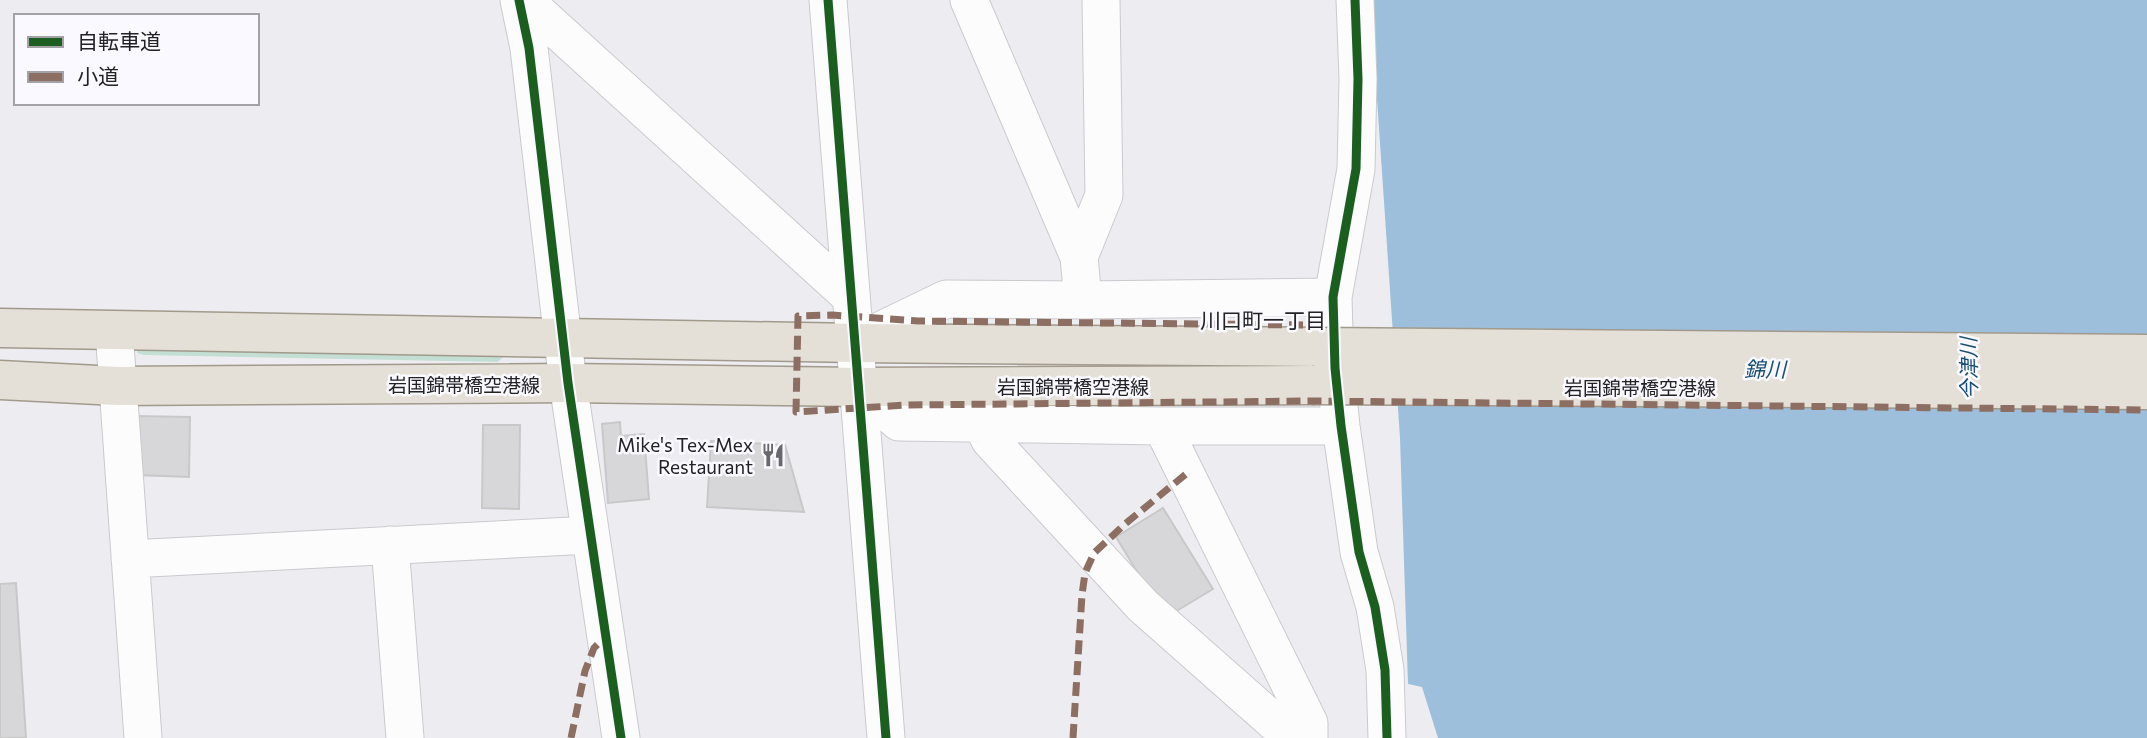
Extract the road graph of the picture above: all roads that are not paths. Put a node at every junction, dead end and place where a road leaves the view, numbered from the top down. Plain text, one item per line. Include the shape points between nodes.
1 (522, 0) edge
2 (828, 0) edge
3 (969, 0) edge
4 (1101, 0) edge
5 (1356, 0) edge
6 (1079, 257) junction
7 (850, 297) junction
8 (1333, 297) junction
9 (1083, 300) junction
10 (0, 328) edge
11 (114, 330) junction
12 (563, 338) junction
13 (855, 343) junction
14 (2147, 354) edge
15 (0, 380) edge
16 (568, 383) junction
17 (117, 386) junction
18 (859, 387) junction
19 (2147, 390) edge
20 (982, 424) junction
21 (1162, 426) junction
22 (1341, 426) junction
23 (590, 534) junction
24 (390, 545) junction
25 (130, 559) junction
26 (143, 738) edge
27 (405, 738) edge
28 (621, 738) edge
29 (886, 738) edge
30 (1295, 738) edge
31 (1308, 738) edge
32 (1387, 738) edge

1 - 7 street
1 - 12 street
2 - 7 street
3 - 6 street
4 - 6 street via 1104,194
5 - 8 street via 1356,169
6 - 9 street
7 - 13 street
8 - 9 street
8 - 22 street
9 - 13 street via 946,299
10 - 11 main road, 岩国錦帯橋空港線
11 - 12 main road, 岩国錦帯橋空港線
11 - 17 street
12 - 13 main road, 岩国錦帯橋空港線
12 - 16 street
13 - 14 main road, 岩国錦帯橋空港線, bridge
13 - 18 street
15 - 17 main road, 岩国錦帯橋空港線
16 - 17 main road, 岩国錦帯橋空港線
16 - 18 main road, 岩国錦帯橋空港線
16 - 23 street
17 - 25 street
18 - 19 main road, 岩国錦帯橋空港線, bridge
18 - 20 street via 900,422
18 - 29 street
20 - 21 street
20 - 30 street via 990,440 1143,606
21 - 22 street
21 - 31 street via 1309,723
22 - 32 street via 1359,552 1375,607 1385,670
23 - 24 street
23 - 28 street
24 - 25 street
24 - 27 street
25 - 26 street

